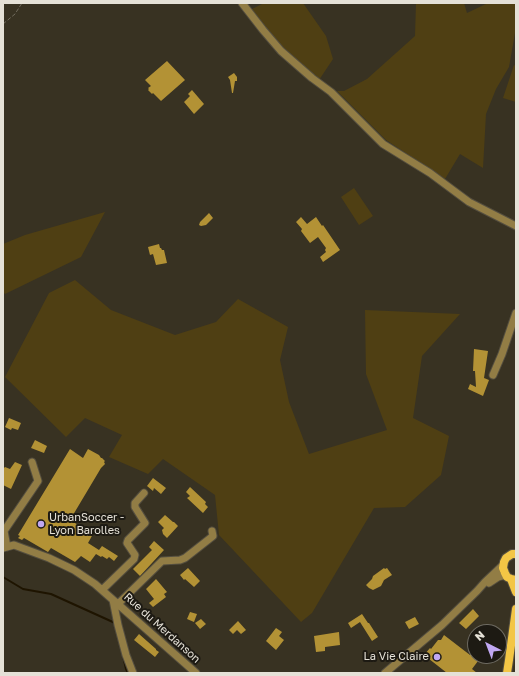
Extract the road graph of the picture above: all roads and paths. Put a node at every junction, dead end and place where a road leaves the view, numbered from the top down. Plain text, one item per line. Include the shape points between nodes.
1 (22, 3) edge
2 (242, 3) edge
3 (3, 24) edge
4 (516, 226) edge
5 (516, 313) edge
6 (493, 375) dead end
7 (32, 462) dead end
8 (144, 493) dead end
9 (212, 531) dead end
10 (5, 548) edge
11 (516, 554) edge
12 (503, 565) junction
13 (511, 578) edge
14 (102, 590) junction
15 (477, 591) junction
16 (516, 592) edge
17 (116, 602) junction
18 (516, 609) edge
19 (516, 645) edge
20 (133, 673) edge
21 (196, 673) edge
22 (386, 673) edge
23 (507, 673) edge
24 (512, 673) edge

1 - 3 path via 15,14
2 - 4 street via 281,51 331,92 383,144 430,173 469,202
5 - 6 street
7 - 10 street via 38,481 4,531
8 - 14 street via 135,503 135,507 145,523 127,543 136,555
9 - 17 street via 213,536 185,558 162,561
10 - 14 street, Rue du Merdanson via 14,545 49,558 74,570
11 - 12 main road via 506,558
12 - 13 main road via 504,571
12 - 15 street
13 - 15 street via 494,579
13 - 16 main road
14 - 17 street, Rue du Merdanson
15 - 22 street
17 - 20 street via 118,625
17 - 21 street, Rue du Merdanson
18 - 23 main road
19 - 24 main road

